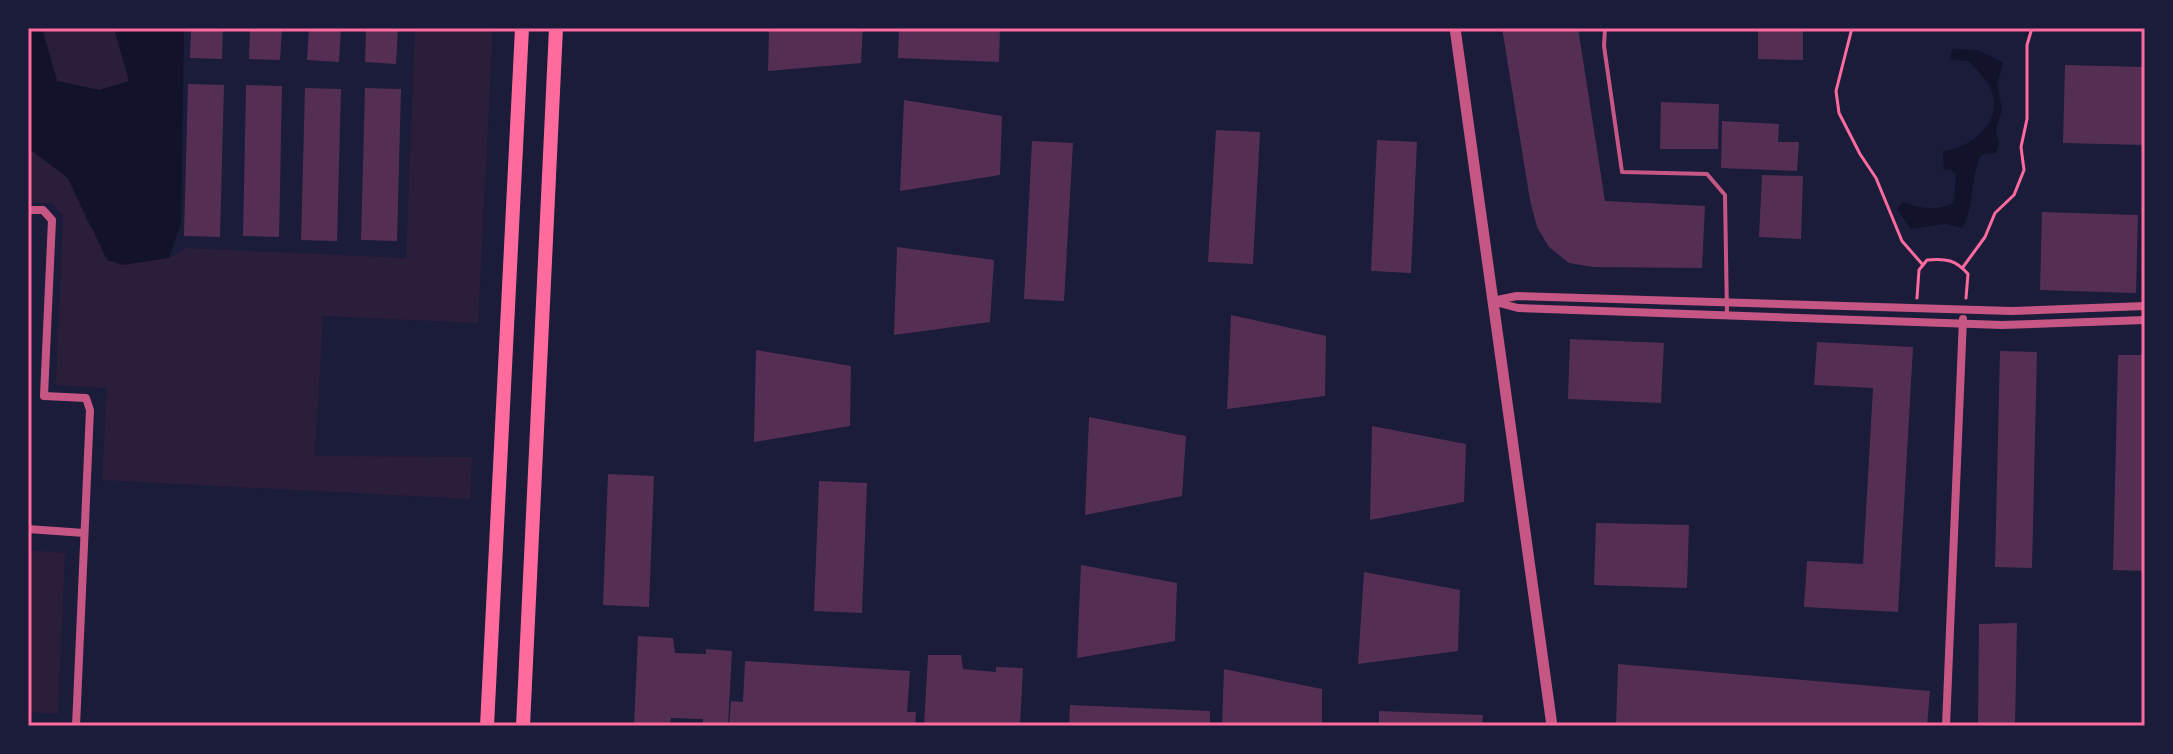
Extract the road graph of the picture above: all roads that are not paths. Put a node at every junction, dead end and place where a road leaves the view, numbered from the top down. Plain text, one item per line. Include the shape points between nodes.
1 (522, 28) edge
2 (556, 28) edge
3 (1455, 28) edge
4 (1605, 28) edge
5 (28, 210) edge
6 (1492, 301) junction
7 (1727, 302) junction
8 (2145, 306) edge
9 (1963, 309) junction
10 (1727, 315) junction
11 (2145, 320) edge
12 (1963, 324) junction
13 (28, 529) edge
14 (84, 533) junction
15 (76, 726) edge
16 (487, 726) edge
17 (523, 726) edge
18 (1552, 726) edge
19 (1946, 726) edge

1 - 16 main road
2 - 17 main road
3 - 6 street
4 - 7 lane via 1622,172 1707,174 1725,195
5 - 14 street via 43,210 52,220 44,396 86,398 90,410
6 - 7 street via 1517,296
6 - 10 street via 1518,308
6 - 18 street
7 - 9 street
7 - 10 lane
8 - 9 street
9 - 12 street
10 - 12 street
11 - 12 street
12 - 19 street
13 - 14 street
14 - 15 street

